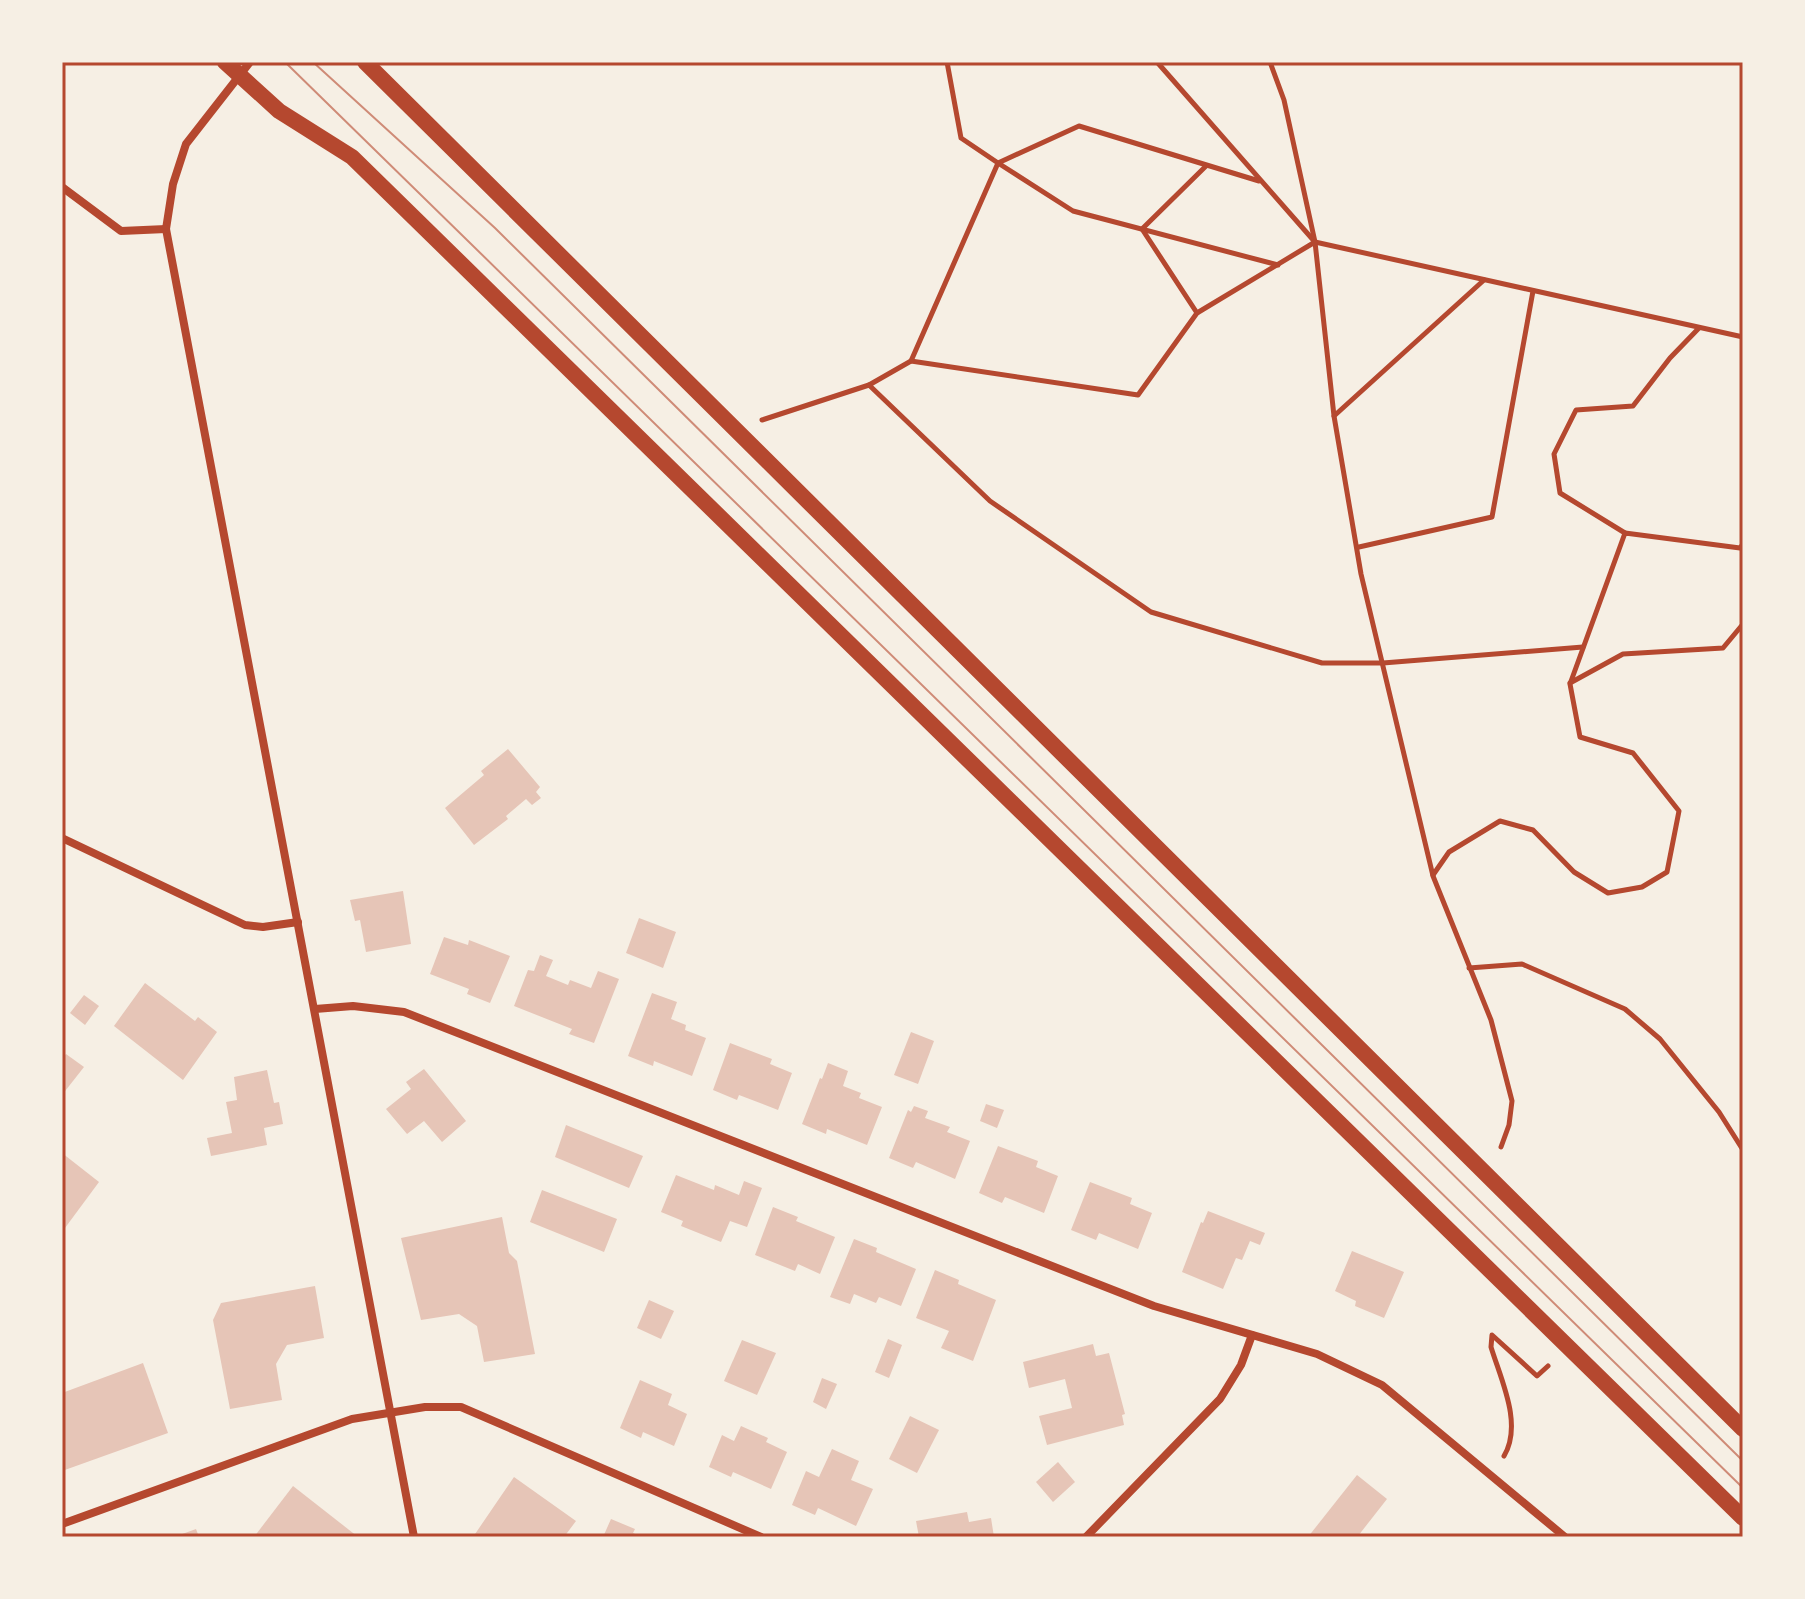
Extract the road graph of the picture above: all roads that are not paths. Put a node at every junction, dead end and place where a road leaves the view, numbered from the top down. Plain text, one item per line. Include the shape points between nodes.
1 (225, 62) edge
2 (250, 62) edge
3 (365, 62) edge
4 (238, 76) junction
5 (62, 187) edge
6 (166, 229) junction
7 (62, 838) edge
8 (298, 922) junction
9 (315, 1009) junction
10 (1252, 1335) junction
11 (390, 1411) junction
12 (1743, 1429) edge
13 (1743, 1518) edge
14 (62, 1524) edge
15 (414, 1537) edge
16 (761, 1537) edge
17 (1086, 1537) edge
18 (1565, 1537) edge

1 - 4 main road
2 - 4 street
3 - 12 main road
4 - 6 street via 186,144
4 - 13 main road via 279,111 352,157
5 - 6 street via 121,231
6 - 8 street
7 - 8 street via 245,925
8 - 9 street
9 - 10 street via 353,1006 404,1012 1154,1306
9 - 11 street
10 - 17 street via 1220,1399
10 - 18 street via 1317,1354 1382,1385
11 - 14 street via 352,1419
11 - 15 street
11 - 16 street via 461,1407

